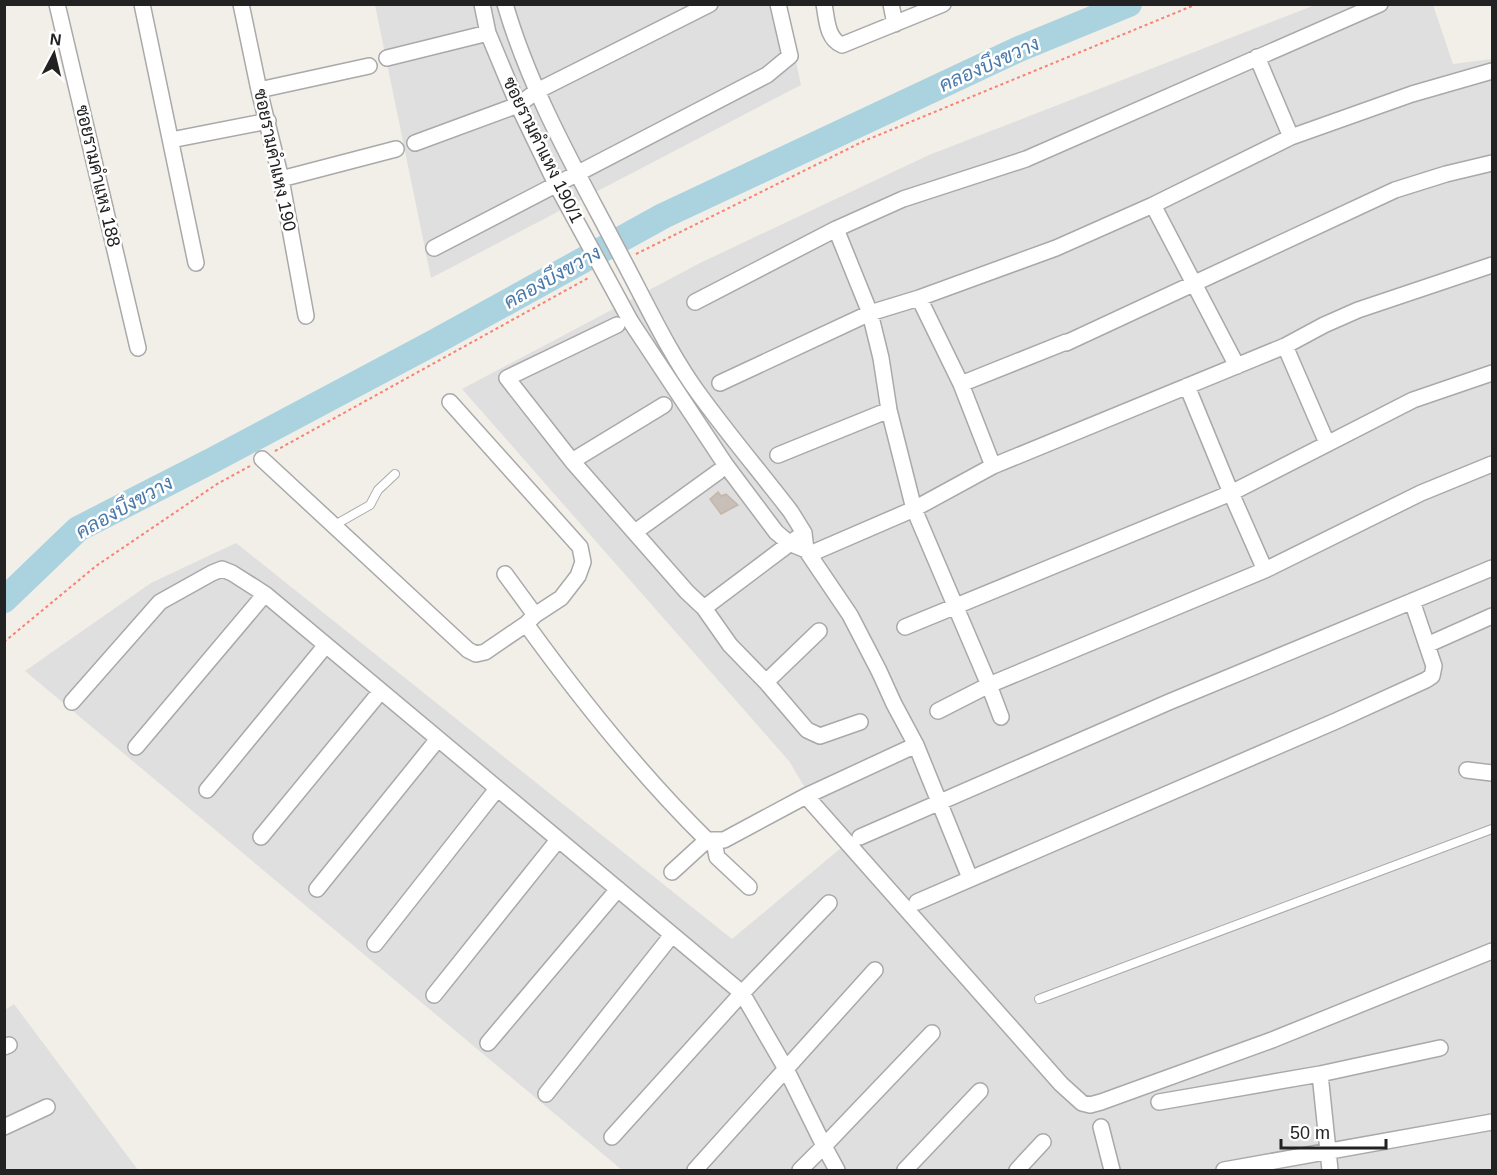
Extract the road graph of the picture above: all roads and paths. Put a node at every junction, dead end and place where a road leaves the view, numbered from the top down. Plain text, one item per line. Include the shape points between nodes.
1 (57, 4) edge
2 (142, 4) edge
3 (482, 4) edge
4 (505, 4) edge
5 (710, 4) edge
6 (778, 4) edge
7 (824, 4) edge
8 (891, 4) edge
9 (943, 4) edge
10 (1197, 4) edge
11 (1380, 4) edge
12 (242, 5) edge
13 (895, 24) junction
14 (488, 33) junction
15 (1257, 57) junction
16 (387, 58) dead end
17 (369, 66) dead end
18 (1492, 71) edge
19 (259, 90) junction
20 (537, 91) junction
21 (518, 105) junction
22 (268, 121) junction
23 (1291, 137) junction
24 (171, 140) junction
25 (415, 143) dead end
26 (396, 149) dead end
27 (1492, 163) edge
28 (578, 173) junction
29 (281, 178) junction
30 (556, 184) junction
31 (1153, 205) junction
32 (836, 229) junction
33 (434, 248) dead end
34 (627, 258) dead end
35 (196, 263) dead end
36 (1492, 265) edge
37 (595, 274) dead end
38 (1193, 282) junction
39 (919, 298) junction
40 (695, 302) dead end
41 (870, 313) junction
42 (306, 316) dead end
43 (629, 327) junction
44 (658, 327) junction
45 (1285, 346) junction
46 (138, 348) dead end
47 (1237, 366) junction
48 (1492, 373) edge
49 (720, 383) dead end
50 (961, 384) junction
51 (1188, 386) junction
52 (450, 402) dead end
53 (664, 405) dead end
54 (889, 410) junction
55 (1327, 442) junction
56 (778, 454) dead end
57 (750, 458) junction
58 (262, 459) junction
59 (572, 461) junction
60 (1492, 464) edge
61 (993, 466) junction
62 (724, 472) junction
63 (395, 474) dead end
64 (1231, 493) junction
65 (914, 509) junction
66 (333, 526) junction
67 (635, 532) junction
68 (804, 533) junction
69 (789, 543) junction
70 (808, 552) junction
71 (1492, 568) edge
72 (1265, 570) junction
73 (506, 574) dead end
74 (265, 594) junction
75 (1412, 601) junction
76 (954, 605) junction
77 (704, 608) junction
78 (1492, 616) edge
79 (530, 620) junction
80 (905, 627) dead end
81 (819, 632) dead end
82 (4, 642) edge
83 (326, 645) junction
84 (1427, 645) junction
85 (766, 682) junction
86 (989, 685) junction
87 (381, 691) junction
88 (72, 702) dead end
89 (939, 711) dead end
90 (1001, 717) dead end
91 (860, 722) dead end
92 (438, 739) junction
93 (916, 745) junction
94 (136, 747) dead end
95 (1467, 770) dead end
96 (1492, 772) edge
97 (497, 789) junction
98 (207, 790) dead end
99 (806, 796) junction
100 (939, 802) junction
101 (1492, 829) edge
102 (261, 837) dead end
103 (860, 837) dead end
104 (558, 840) junction
105 (710, 841) junction
106 (672, 872) dead end
107 (970, 878) junction
108 (749, 887) dead end
109 (317, 889) dead end
110 (618, 889) junction
111 (917, 902) dead end
112 (829, 903) dead end
113 (672, 935) junction
114 (375, 944) dead end
115 (1492, 951) edge
116 (875, 970) dead end
117 (742, 993) junction
118 (434, 995) dead end
119 (1039, 999) dead end
120 (932, 1033) dead end
121 (488, 1043) dead end
122 (1440, 1048) dead end
123 (786, 1069) junction
124 (1320, 1074) junction
125 (980, 1090) dead end
126 (546, 1094) dead end
127 (1159, 1102) dead end
128 (47, 1107) dead end
129 (1492, 1122) edge
130 (4, 1127) edge
131 (1101, 1127) dead end
132 (612, 1137) dead end
133 (1043, 1142) dead end
134 (824, 1146) junction
135 (1330, 1153) junction
136 (695, 1170) edge
137 (800, 1170) edge
138 (837, 1170) edge
139 (905, 1170) edge
140 (1017, 1170) edge
141 (1112, 1170) edge
142 (1224, 1170) edge
143 (1330, 1170) edge

1 - 46 street, ซอยรามคำแหง 188
2 - 24 street
3 - 14 street, ซอยรามคำแหง 190/1
4 - 20 street, ซอยรามคำแหง 190/1
5 - 20 street
6 - 28 street via 790,56 767,75
7 - 13 street via 830,35 842,45
8 - 13 street
9 - 13 street
10 - 34 path via 864,141
11 - 15 street
12 - 19 street, ซอยรามคำแหง 190
14 - 16 street
14 - 21 street, ซอยรามคำแหง 190/1
15 - 23 street
15 - 32 street via 1026,159 903,199
17 - 19 street
18 - 23 street
19 - 22 street, ซอยรามคำแหง 190
20 - 21 street
20 - 28 street, ซอยรามคำแหง 190/1
21 - 25 street
21 - 30 street, ซอยรามคำแหง 190/1
22 - 24 street
22 - 29 street, ซอยรามคำแหง 190
23 - 31 street
24 - 35 street
26 - 29 street
27 - 38 street via 1395,190
28 - 30 street
28 - 44 street, ซอยรามคำแหง 190/1
29 - 42 street, ซอยรามคำแหง 190
30 - 33 street
30 - 43 street, ซอยรามคำแหง 190/1
31 - 38 street
31 - 39 street via 1056,248
32 - 40 street
32 - 41 street
36 - 45 street via 1358,310
37 - 58 path
38 - 47 street
38 - 50 street via 1066,343
39 - 41 street
39 - 50 street
41 - 49 street
41 - 54 street
43 - 44 street
43 - 59 street via 507,378
43 - 62 street, ซอยรามคำแหง 190/1
44 - 57 street, ซอยรามคำแหง 190/1 via 697,393
45 - 47 street
45 - 55 street
47 - 51 street
48 - 55 street via 1413,400
50 - 61 street
51 - 61 street
51 - 64 street
52 - 79 street via 580,547 582,562 578,576 561,598
53 - 59 street
54 - 56 street
54 - 65 street
55 - 64 street
57 - 62 street
57 - 68 street, ซอยรามคำแหง 190/1
58 - 66 street
58 - 82 path via 96,566
59 - 67 street
60 - 72 street via 1421,493
61 - 65 street
62 - 67 street
62 - 69 street, ซอยรามคำแหง 190/1
63 - 66 lane via 378,490 370,505
64 - 72 street
64 - 76 street
65 - 70 street
65 - 76 street
66 - 79 street via 476,654 485,652
67 - 77 street
68 - 69 street
68 - 70 street
69 - 70 street
69 - 77 street
70 - 93 street via 850,615
71 - 75 street
72 - 86 street
73 - 79 street
74 - 83 street
74 - 88 street via 222,570 195,582 159,603
74 - 94 street
75 - 84 street
75 - 100 street
76 - 80 street
76 - 86 street
77 - 85 street via 730,645
78 - 84 street
79 - 105 street via 575,690 666,799
81 - 85 street
83 - 87 street
83 - 98 street
84 - 107 street via 1434,671 1415,686
85 - 91 street via 807,730 820,736
86 - 89 street
86 - 90 street
87 - 92 street
87 - 102 street
92 - 97 street
92 - 109 street
93 - 99 street
93 - 100 street
95 - 96 street
97 - 104 street
97 - 114 street
99 - 105 street via 724,840
99 - 115 street via 1061,1084 1082,1103 1090,1105 1272,1040
100 - 103 street
100 - 107 street
101 - 119 lane
104 - 110 street
104 - 118 street
105 - 106 street
105 - 108 street via 717,857
107 - 111 street
110 - 113 street
110 - 121 street
112 - 117 street
113 - 117 street
113 - 126 street
116 - 123 street
117 - 123 street
117 - 132 street
120 - 134 street
122 - 124 street
123 - 134 street
123 - 136 street
124 - 127 street
124 - 135 street
125 - 139 street
128 - 130 street
129 - 135 street
131 - 141 street
133 - 140 street
134 - 137 street
134 - 138 street
135 - 142 street
135 - 143 street

